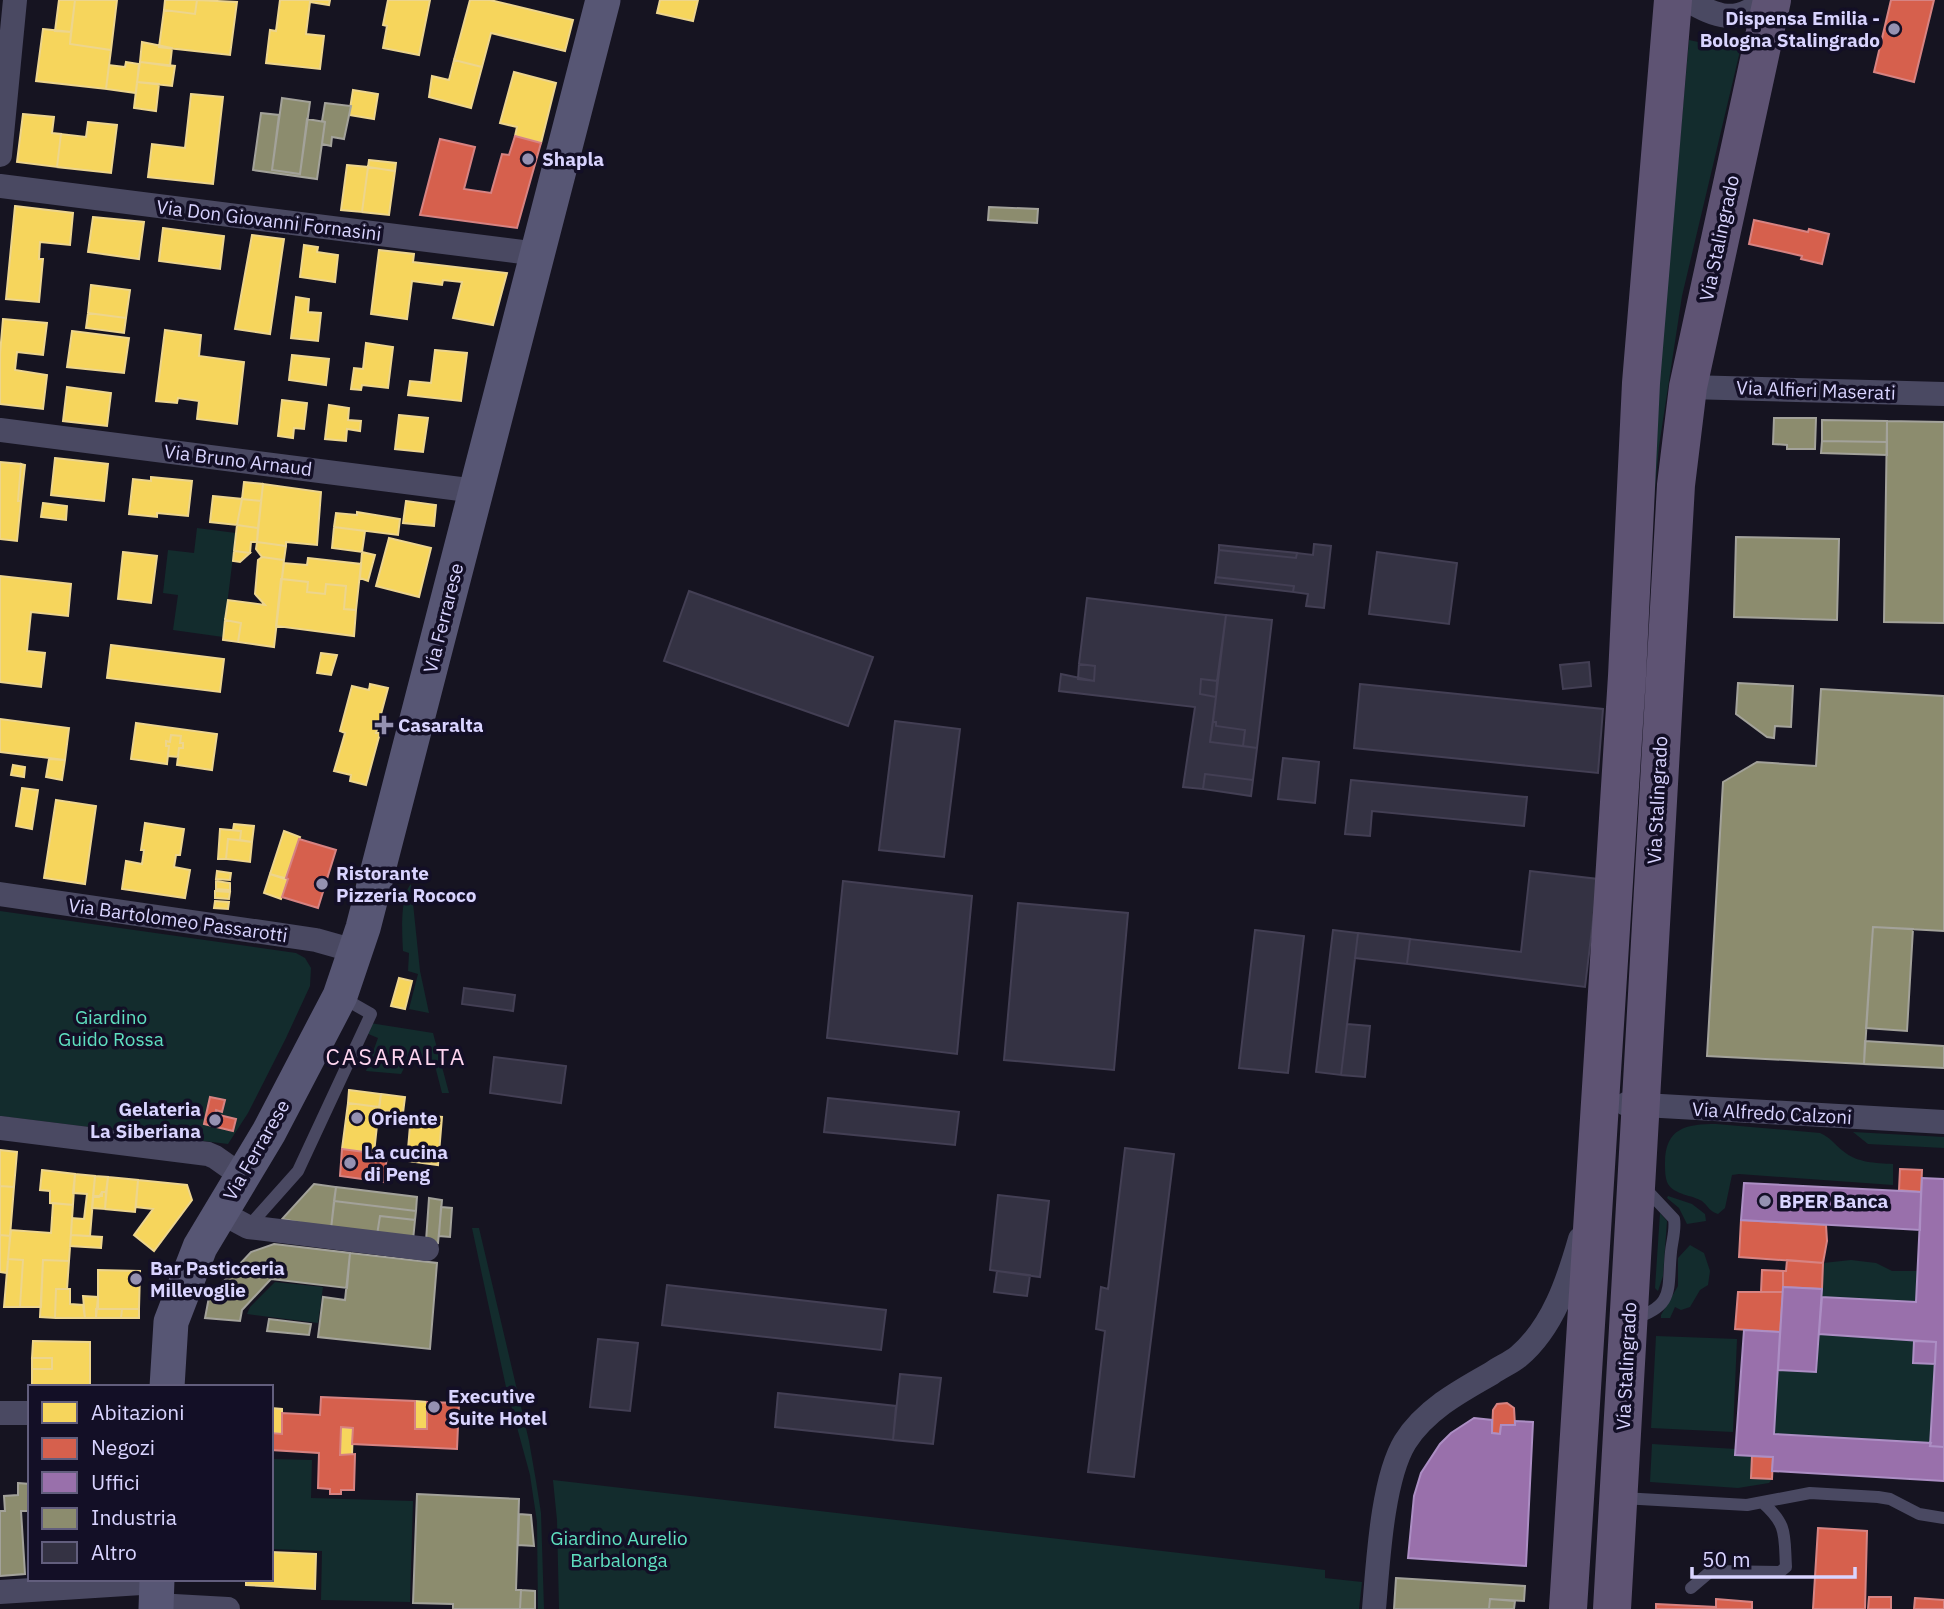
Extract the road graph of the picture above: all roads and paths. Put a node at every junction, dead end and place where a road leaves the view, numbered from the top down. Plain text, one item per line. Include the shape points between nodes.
1 (15, 0) edge
2 (603, 0) edge
3 (1673, 0) edge
4 (1687, 0) edge
5 (1765, 0) edge
6 (1772, 0) edge
7 (0, 155) edge
8 (0, 187) edge
9 (538, 254) junction
10 (1688, 387) junction
11 (1944, 394) edge
12 (0, 430) edge
13 (476, 491) junction
14 (0, 894) edge
15 (355, 951) junction
16 (340, 996) junction
17 (1601, 1102) junction
18 (1640, 1105) junction
19 (1944, 1122) edge
20 (0, 1128) edge
21 (242, 1176) junction
22 (1595, 1188) junction
23 (234, 1220) junction
24 (427, 1249) dead end
25 (167, 1385) edge
26 (0, 1413) edge
27 (28, 1413) edge
28 (1618, 1498) junction
29 (1762, 1502) junction
30 (1944, 1518) edge
31 (1692, 1588) dead end
32 (0, 1592) edge
33 (157, 1594) edge
34 (228, 1609) edge
35 (1374, 1609) edge
36 (1568, 1609) edge
37 (1612, 1609) edge

1 - 7 street
2 - 9 main road, Via Ferrarese
3 - 17 main road, Via Stalingrado via 1641,383
4 - 5 street via 1709,13 1728,17
6 - 10 main road, Via Stalingrado
8 - 9 street, Via Don Giovanni Fornasini
9 - 13 main road, Via Ferrarese
10 - 11 street, Via Alfieri Maserati
10 - 18 main road, Via Stalingrado via 1676,485
12 - 13 street, Via Bruno Arnaud
13 - 15 main road, Via Ferrarese
14 - 15 street, Via Bartolomeo Passarotti via 316,940
15 - 16 main road, Via Ferrarese
16 - 21 main road, Via Ferrarese
16 - 23 lane via 371,1014 298,1171
17 - 18 street, Via Alfredo Calzoni
17 - 22 main road, Via Stalingrado
18 - 19 street, Via Alfredo Calzoni
18 - 28 main road, Via Stalingrado
20 - 21 street via 208,1154
21 - 23 main road, Via Ferrarese
22 - 35 street via 1572,1267 1540,1332 1518,1357 1451,1396 1413,1430 1400,1452 1389,1483
22 - 36 main road, Via Stalingrado
23 - 24 street, Via Ferrarese
23 - 25 main road, Via Ferrarese via 200,1247 171,1322
26 - 27 street
28 - 29 lane
28 - 37 main road, Via Stalingrado
29 - 30 lane via 1810,1493 1878,1497 1919,1514
29 - 31 lane via 1784,1530 1786,1567 1780,1572 1711,1571
32 - 33 street
33 - 34 street

